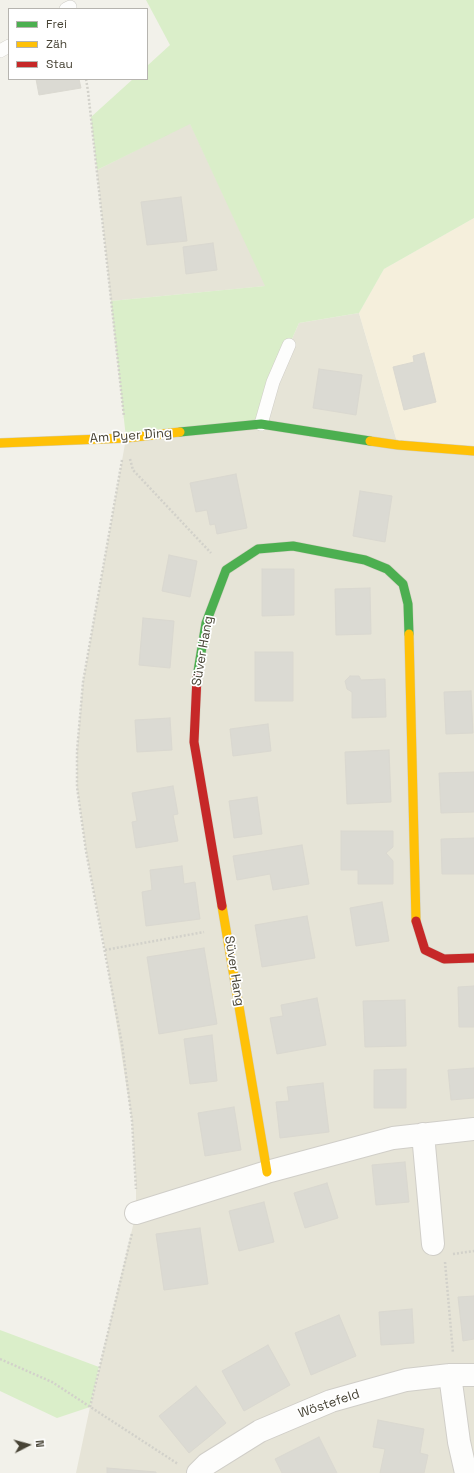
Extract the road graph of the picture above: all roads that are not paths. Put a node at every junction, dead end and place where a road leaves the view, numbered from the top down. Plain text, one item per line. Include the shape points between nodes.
1 (289, 346) dead end
2 (261, 424) junction
3 (0, 443) edge
4 (474, 451) edge
5 (474, 958) edge
6 (474, 1129) edge
7 (423, 1134) junction
8 (267, 1172) junction
9 (136, 1213) road end
10 (439, 1250) road end
11 (450, 1375) junction
12 (474, 1375) edge
13 (189, 1469) edge
14 (466, 1473) edge

1 - 2 lane via 273,382
2 - 3 street, Am Pyer Ding via 126,438
2 - 4 street, Am Pyer Ding via 398,445
5 - 8 street, Süver Hang via 444,959 425,950 416,924 408,604 403,584 387,569 365,560 293,546 258,548 226,570 206,623 196,682 194,742
6 - 7 street
7 - 8 street via 394,1138
7 - 10 street
8 - 9 street
11 - 12 street, Wöstefeld
11 - 13 street, Wöstefeld via 406,1380 331,1401 260,1431 208,1464
11 - 14 street

